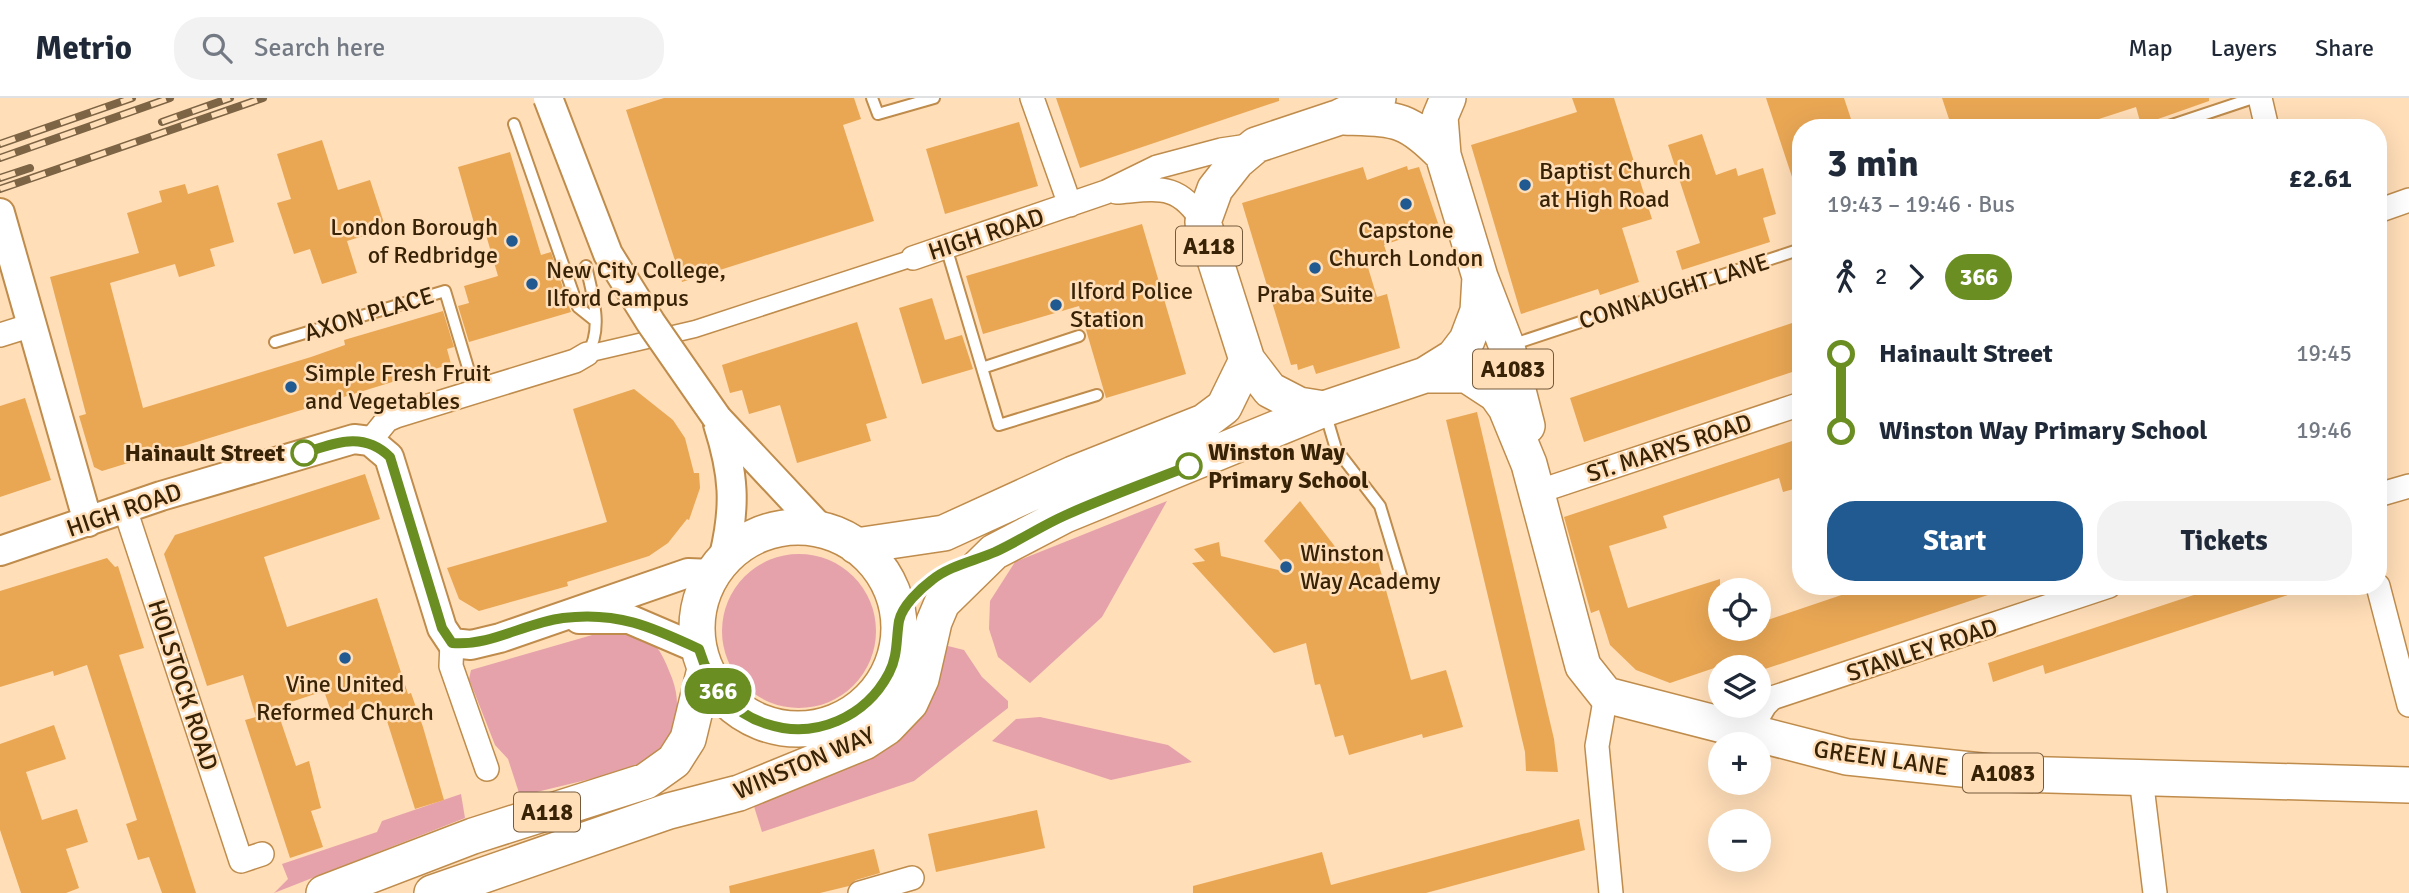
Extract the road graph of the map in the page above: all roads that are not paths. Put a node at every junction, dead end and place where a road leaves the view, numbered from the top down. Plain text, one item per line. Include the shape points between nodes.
1 (548, 98) edge
2 (872, 98) edge
3 (934, 98) edge
4 (1032, 98) edge
5 (1378, 98) edge
6 (1448, 98) edge
7 (2253, 98) edge
8 (2260, 98) edge
9 (1340, 117) junction
10 (2191, 119) edge
11 (2265, 119) edge
12 (514, 124) dead end
13 (1256, 145) junction
14 (1443, 155) junction
15 (1106, 192) junction
16 (2409, 200) edge
17 (1070, 205) junction
18 (2387, 208) edge
19 (0, 213) edge
20 (1203, 222) junction
21 (946, 247) junction
22 (1792, 252) edge
23 (913, 258) joint
24 (586, 266) dead end
25 (1480, 277) junction
26 (593, 319) junction
27 (32, 325) junction
28 (0, 335) edge
29 (1079, 336) dead end
30 (275, 342) dead end
31 (1507, 347) junction
32 (587, 354) junction
33 (1247, 360) junction
34 (982, 368) junction
35 (1425, 375) junction
36 (475, 391) junction
37 (1097, 395) dead end
38 (1337, 405) junction
39 (1792, 406) edge
40 (717, 418) junction
41 (370, 441) junction
42 (1533, 478) junction
43 (2409, 486) edge
44 (2387, 492) edge
45 (125, 509) junction
46 (88, 522) junction
47 (819, 527) junction
48 (856, 546) junction
49 (0, 551) edge
50 (994, 552) junction
51 (719, 565) junction
52 (1403, 582) dead end
53 (2082, 595) edge
54 (2380, 595) edge
55 (562, 618) junction
56 (899, 619) junction
57 (452, 643) junction
58 (702, 659) junction
59 (1606, 695) junction
60 (2409, 705) edge
61 (804, 730) junction
62 (1749, 732) joint
63 (1771, 738) edge
64 (487, 769) dead end
65 (2141, 778) junction
66 (2409, 785) edge
67 (669, 811) junction
68 (250, 864) dead end
69 (912, 878) dead end
70 (324, 893) edge
71 (432, 893) edge
72 (860, 893) edge
73 (1611, 893) edge
74 (2155, 893) edge

1 - 40 street, bridge via 608,254
2 - 3 lane via 878,114
4 - 17 street
5 - 9 main road, HIGH ROAD / A118
6 - 14 main road, A118 via 1440,117
7 - 10 lane
8 - 11 street
9 - 13 main road, HIGH ROAD / A118
9 - 14 main road, HIGH ROAD / A118 via 1409,124
12 - 26 lane via 578,307
13 - 15 street, HIGH ROAD via 1157,167
13 - 20 main road, A118 via 1215,188
14 - 25 main road, A118
15 - 17 street, HIGH ROAD
15 - 20 street, HIGH ROAD via 1166,189 1192,205
16 - 18 street
17 - 21 street, HIGH ROAD
19 - 27 street
20 - 33 main road, A118
21 - 23 street, HIGH ROAD
21 - 34 lane
22 - 31 lane, CONNAUGHT LANE
23 - 32 street, HIGH ROAD via 695,329
24 - 26 lane via 595,301
25 - 31 main road, A1083
25 - 35 main road, A118 via 1478,311 1467,340 1454,357
26 - 32 lane via 596,338
27 - 28 street
27 - 46 street
29 - 34 lane
30 - 36 lane, AXON PLACE via 445,291
31 - 42 main road, A1083 via 1528,429
32 - 36 street
33 - 38 main road, A118 via 1270,390 1299,405
33 - 48 main road via 1224,407 1204,422 1073,474 944,533
34 - 37 lane via 999,425
35 - 38 main road, A118
35 - 42 main road, A1083 via 1467,375 1496,394 1506,408
36 - 41 street via 397,415
38 - 50 main road, WINSTON WAY / A118 via 1065,515
38 - 52 lane via 1336,449 1380,506
39 - 42 street, ST. MARYS ROAD
40 - 47 street
40 - 51 street via 732,473 733,516
41 - 45 street, HIGH ROAD via 354,439 327,446
41 - 57 street via 390,457 442,628
42 - 59 main road, A1083 via 1583,666
43 - 44 street
45 - 46 street, HIGH ROAD
45 - 68 street, HOLSTOCK ROAD
46 - 49 street, HIGH ROAD
47 - 48 main road
47 - 51 main road via 777,528 740,543
48 - 56 main road via 882,574
50 - 56 main road, A118 via 933,579
50 - 67 main road, WINSTON WAY / A118 via 942,603 921,679 902,713 887,727 829,758 739,793
51 - 55 street
51 - 58 main road via 699,610
53 - 62 street, STANLEY ROAD via 1772,698
54 - 60 street
55 - 57 street via 471,645
55 - 58 street via 629,619
56 - 61 main road via 898,646 890,672 875,695 843,719
57 - 64 street via 451,666
58 - 61 main road via 718,690 735,708 767,724
58 - 70 main road, A118 via 688,739 674,761 646,781 473,836
59 - 62 main road, GREEN LANE / A1083
59 - 73 street via 1597,746
61 - 67 main road, A118 via 770,756
63 - 65 main road, GREEN LANE / A1083 via 1847,757 2010,774
65 - 66 main road, GREEN LANE / A1083
65 - 74 street
67 - 71 main road, WINSTON WAY / A118
69 - 72 street

